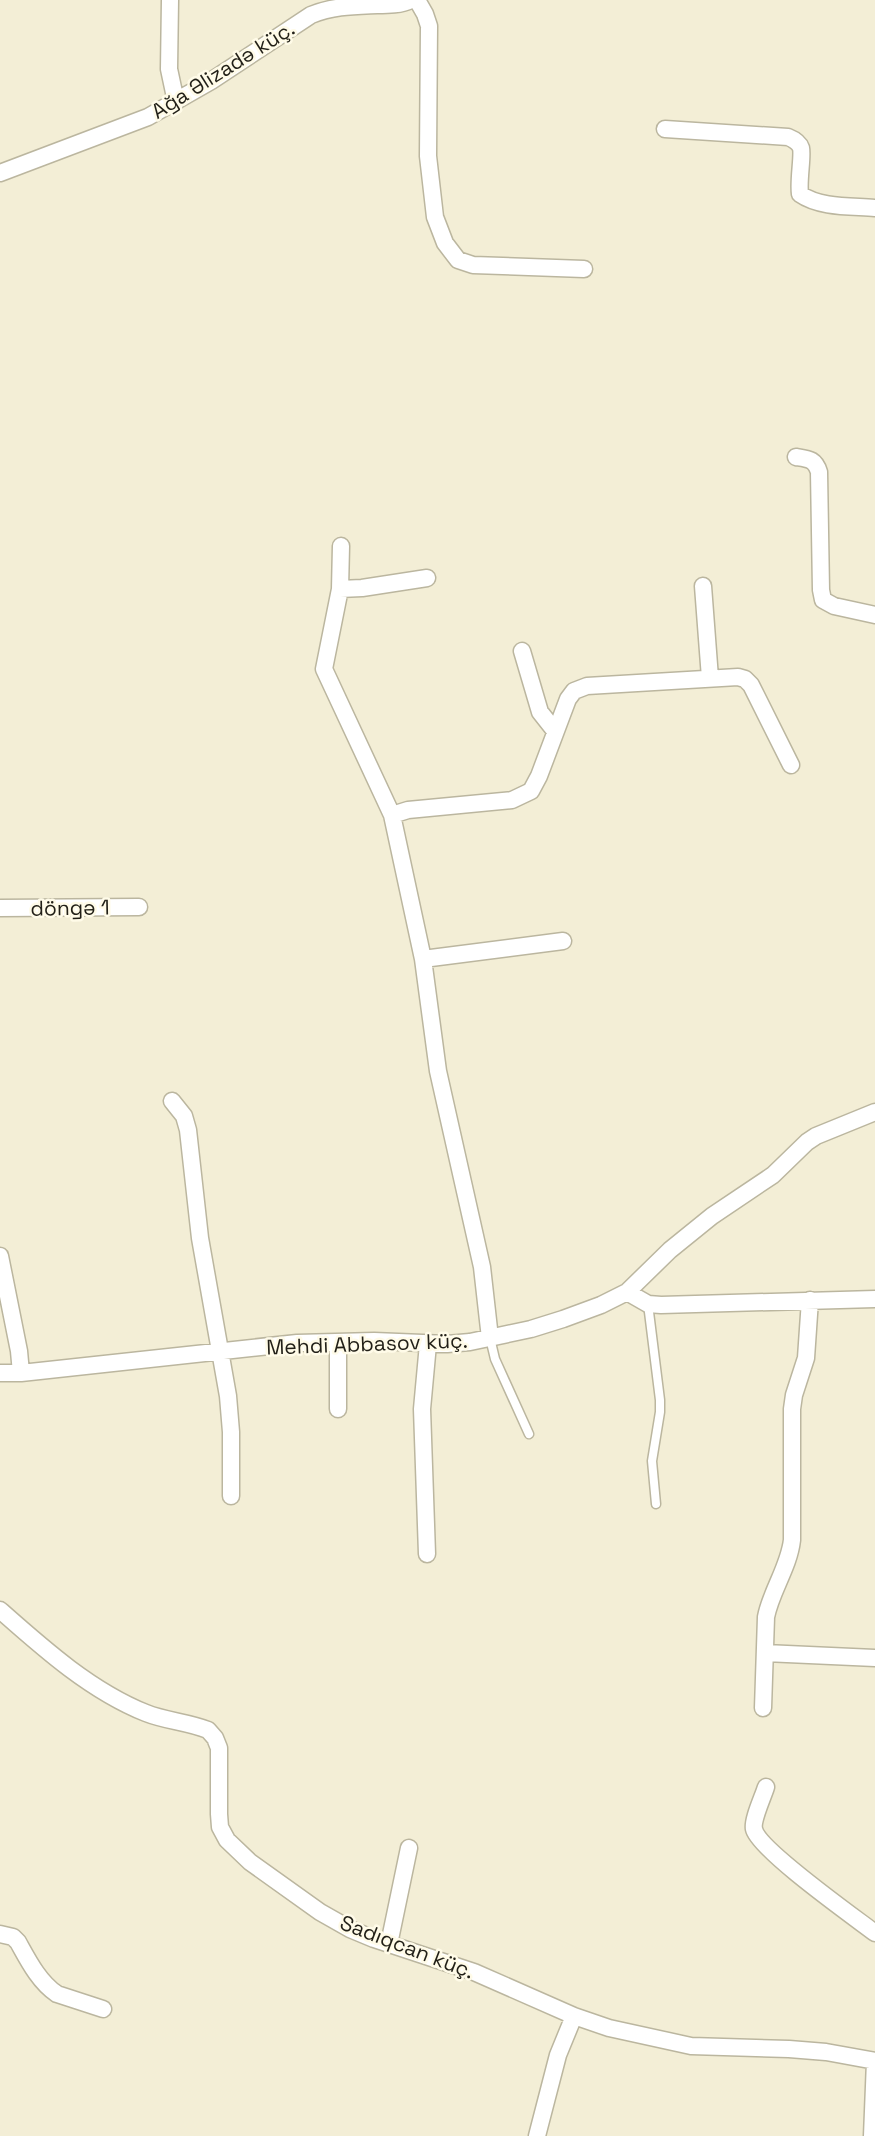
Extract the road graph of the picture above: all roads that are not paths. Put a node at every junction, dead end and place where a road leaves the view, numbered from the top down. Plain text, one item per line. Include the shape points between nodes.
1 (170, 0) edge
2 (411, 0) edge
3 (417, 0) edge
4 (324, 5) edge
5 (176, 102) junction
6 (665, 129) dead end
7 (0, 173) edge
8 (875, 208) edge
9 (583, 269) dead end
10 (796, 457) dead end
11 (341, 546) dead end
12 (427, 578) dead end
13 (703, 586) dead end
14 (340, 589) junction
15 (875, 615) edge
16 (522, 651) dead end
17 (710, 678) junction
18 (555, 731) junction
19 (791, 765) dead end
20 (392, 815) junction
21 (139, 907) dead end
22 (0, 908) edge
23 (563, 941) dead end
24 (423, 959) junction
25 (172, 1101) dead end
26 (875, 1112) edge
27 (0, 1256) edge
28 (626, 1292) junction
29 (875, 1299) edge
30 (810, 1300) junction
31 (648, 1304) junction
32 (490, 1338) junction
33 (338, 1342) junction
34 (428, 1344) junction
35 (219, 1350) junction
36 (0, 1373) edge
37 (20, 1373) junction
38 (338, 1409) dead end
39 (529, 1434) dead end
40 (231, 1496) dead end
41 (656, 1504) dead end
42 (427, 1554) dead end
43 (0, 1610) edge
44 (765, 1653) junction
45 (875, 1658) edge
46 (763, 1708) dead end
47 (766, 1787) dead end
48 (409, 1848) dead end
49 (875, 1933) edge
50 (0, 1934) edge
51 (389, 1944) junction
52 (103, 2009) dead end
53 (574, 2016) junction
54 (875, 2061) edge
55 (537, 2136) edge
56 (872, 2136) edge

1 - 5 street via 169,69
2 - 4 street, Ağa Əlizadə küç. via 389,5
3 - 9 street via 429,26 428,156 435,218 445,243 458,260 473,265
4 - 5 street, Ağa Əlizadə küç.
5 - 7 street, Ağa Əlizadə küç. via 134,123
6 - 8 street via 788,137 801,148 800,194 820,203
10 - 15 street via 812,459 820,472 823,600
11 - 14 street
12 - 14 street
13 - 17 street
14 - 20 street via 324,668
16 - 18 street via 540,712
17 - 18 street via 587,686 568,699
17 - 19 street via 746,679
18 - 20 street via 531,791 512,800
20 - 24 street
21 - 22 street, döngə 1
23 - 24 street
24 - 32 street via 438,1071 482,1267
25 - 35 street via 188,1130
26 - 28 street, Mehdi Abbasov küç. via 807,1142 774,1175 712,1216
27 - 37 street
28 - 31 street
28 - 32 street, Mehdi Abbasov küç. via 563,1319
29 - 30 street
30 - 31 street
30 - 44 street via 806,1358 792,1409 791,1551 768,1603
31 - 41 lane via 660,1400 652,1461
32 - 34 street, Mehdi Abbasov küç.
32 - 39 lane
33 - 34 street, Mehdi Abbasov küç.
33 - 35 street, Mehdi Abbasov küç.
33 - 38 street
34 - 42 street via 422,1409
35 - 37 street, Mehdi Abbasov küç.
35 - 40 street via 231,1432
36 - 37 street, Mehdi Abbasov küç.
43 - 51 street, Sadıqcan küç. via 99,1689 148,1714 208,1730 219,1748 220,1827 227,1840 320,1912
44 - 45 street
44 - 46 street
47 - 49 street via 754,1831 800,1876
48 - 51 street
50 - 52 street via 18,1942 51,1990
51 - 53 street, Sadıqcan küç. via 474,1972
53 - 54 street, Sadıqcan küç. via 691,2046 826,2052
53 - 55 street via 558,2055
54 - 56 street

